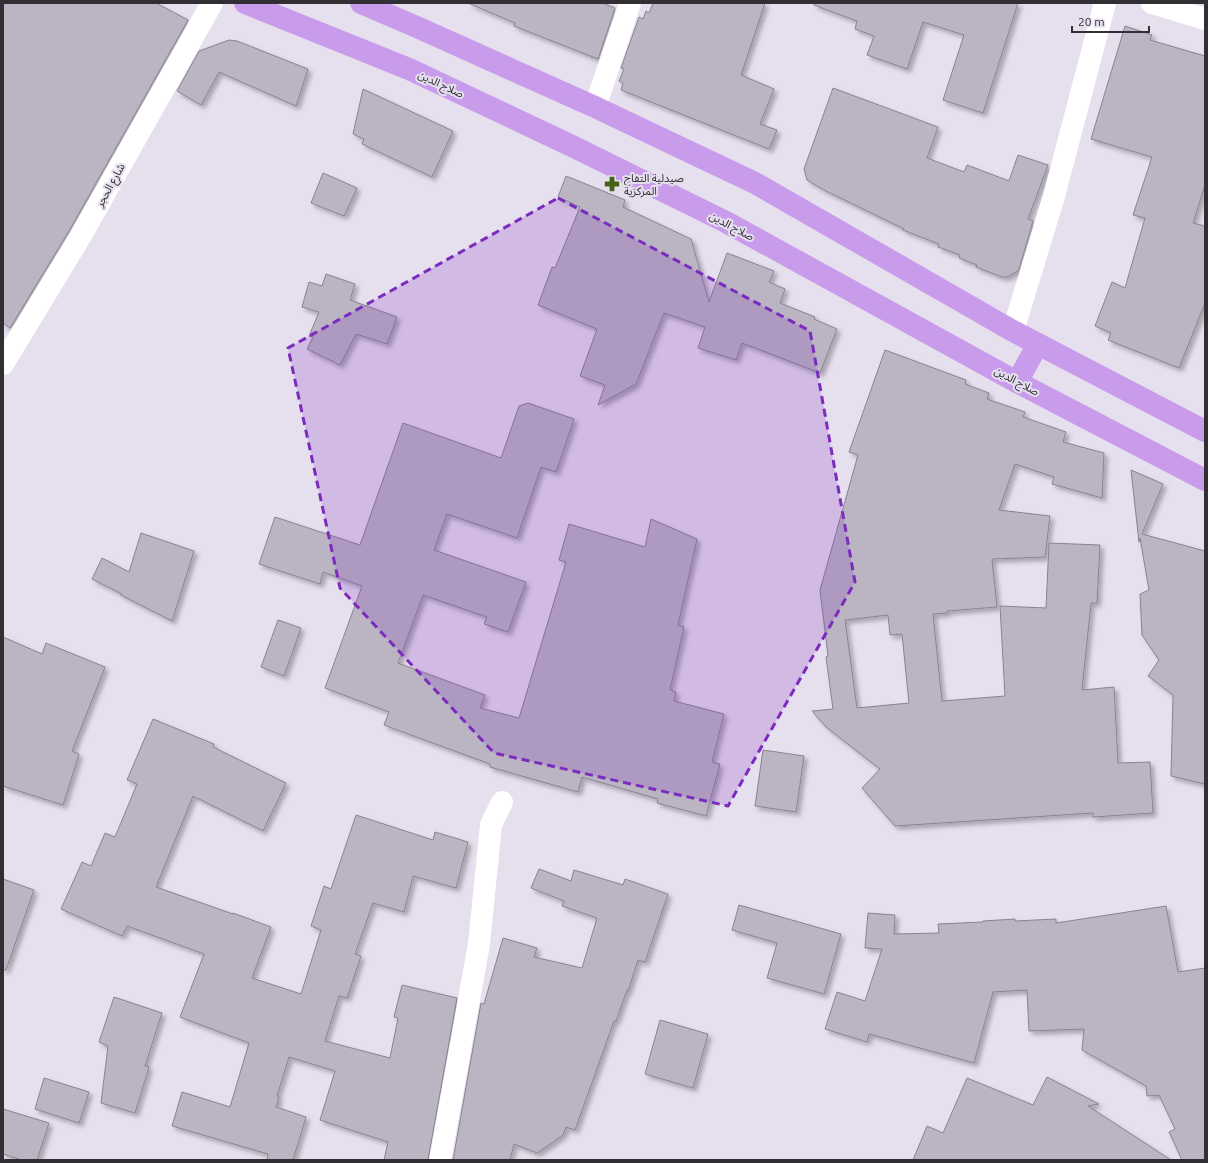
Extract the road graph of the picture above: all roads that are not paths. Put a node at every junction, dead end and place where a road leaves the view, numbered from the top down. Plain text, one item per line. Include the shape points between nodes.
1 (212, 3) edge
2 (245, 3) edge
3 (361, 3) edge
4 (630, 3) edge
5 (1105, 3) edge
6 (1152, 3) edge
7 (1205, 19) edge
8 (595, 107) junction
9 (1013, 331) junction
10 (1038, 344) junction
11 (3, 364) edge
12 (1017, 382) junction
13 (1205, 431) edge
14 (1205, 480) edge
15 (502, 802) dead end
16 (440, 1160) edge

1 - 11 street, شارع الحجر via 80,237
2 - 12 highway, صلاح الدين via 409,69 570,145 726,222
3 - 8 highway
4 - 8 street
5 - 9 street via 1054,196
6 - 7 street
8 - 9 highway via 755,183
9 - 10 highway
10 - 12 highway
10 - 13 highway
12 - 14 highway, صلاح الدين
15 - 16 street via 491,825 479,944

